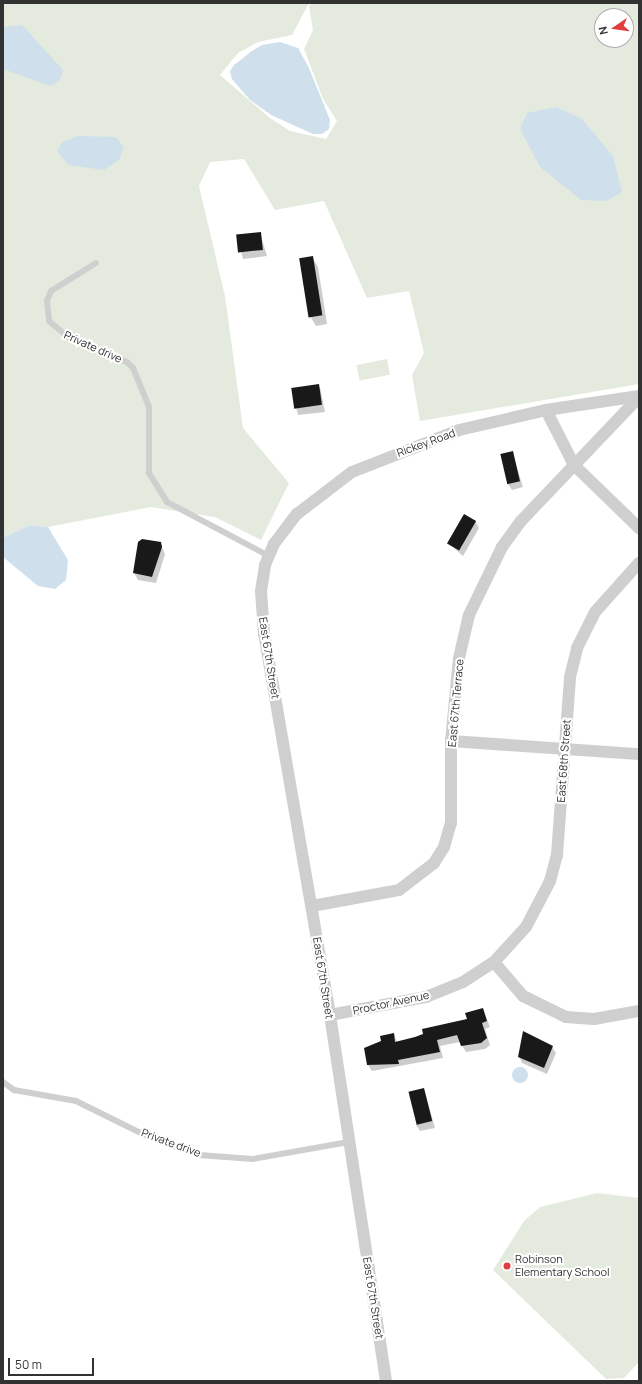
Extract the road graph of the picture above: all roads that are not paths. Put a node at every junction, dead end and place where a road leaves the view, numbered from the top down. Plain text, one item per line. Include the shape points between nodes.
1 (96, 263) dead end
2 (639, 396) edge
3 (546, 410) junction
4 (574, 465) junction
5 (639, 528) edge
6 (269, 556) junction
7 (639, 563) edge
8 (263, 575) joint
9 (451, 741) junction
10 (565, 750) junction
11 (639, 754) edge
12 (312, 906) junction
13 (494, 962) junction
14 (639, 1011) edge
15 (330, 1015) junction
16 (3, 1082) edge
17 (348, 1142) junction
18 (386, 1381) edge

1 - 6 lane, Private drive via 51,291 47,301 49,321 72,340 127,362 134,368 149,407 149,472 167,502
2 - 3 street, Rickey Road
2 - 4 street, East 67th Terrace
3 - 4 street
3 - 6 street, Rickey Road via 453,432 352,472 297,514
4 - 5 street
4 - 9 street, East 67th Terrace via 502,546 472,609 459,658
6 - 8 street, Rickey Road
7 - 10 street, East 68th Street via 602,603 582,635 570,678
8 - 12 street, East 67th Street via 264,633
9 - 10 street
9 - 12 street, East 67th Terrace via 451,823 444,847 434,863 399,890
10 - 11 street
10 - 13 street, East 68th Street via 557,855 550,881 526,927
12 - 15 street, East 67th Street
13 - 14 street via 523,996 566,1017 594,1019
13 - 15 street, Proctor Avenue via 463,982 426,997
15 - 17 street, East 67th Street
16 - 17 lane, Private drive via 14,1090 76,1101 151,1138 199,1155 253,1159
17 - 18 street, East 67th Street

